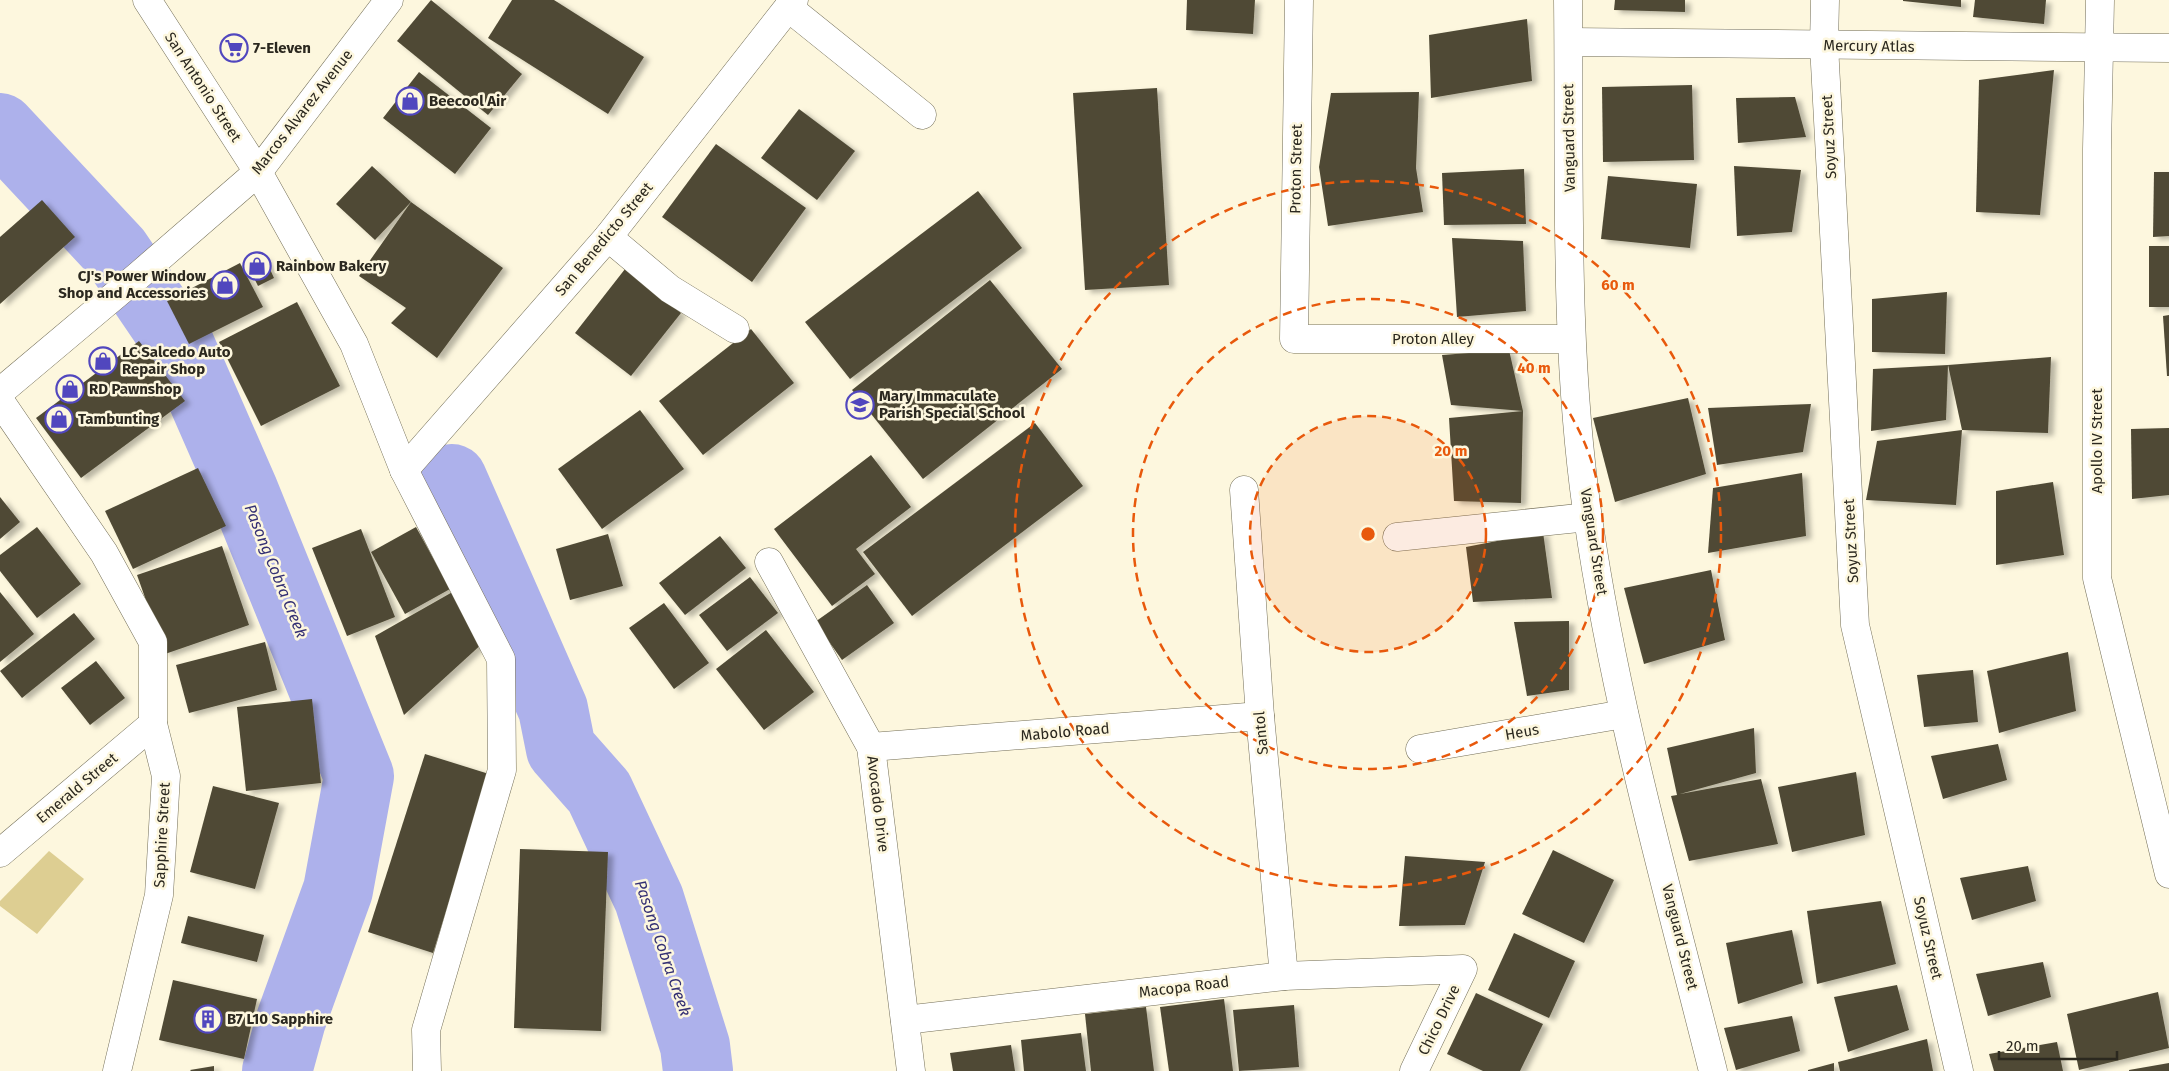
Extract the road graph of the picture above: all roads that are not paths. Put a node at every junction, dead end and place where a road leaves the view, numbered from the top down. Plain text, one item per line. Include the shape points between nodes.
1 (147, 0) edge
2 (389, 0) edge
3 (1298, 0) edge
4 (1568, 0) edge
5 (1825, 0) edge
6 (2100, 0) edge
7 (792, 4) edge
8 (1569, 42) junction
9 (1824, 45) junction
10 (2169, 48) edge
11 (2099, 49) junction
12 (922, 115) dead end
13 (258, 172) junction
14 (608, 237) junction
15 (734, 330) dead end
16 (1294, 338) joint
17 (1571, 339) junction
18 (0, 392) edge
19 (0, 401) edge
20 (404, 470) junction
21 (1244, 490) dead end
22 (1588, 518) junction
23 (1397, 537) dead end
24 (769, 562) dead end
25 (1624, 714) junction
26 (1260, 716) junction
27 (153, 724) junction
28 (871, 747) junction
29 (1420, 749) dead end
30 (0, 853) edge
31 (2169, 874) edge
32 (1463, 969) joint
33 (1284, 976) junction
34 (905, 1020) junction
35 (117, 1071) edge
36 (427, 1071) edge
37 (912, 1071) edge
38 (1414, 1071) edge
39 (1714, 1071) edge
40 (1959, 1071) edge

1 - 13 street, San Antonio Street
2 - 13 street, Marcos Alvarez Avenue
3 - 16 street, Proton Street
4 - 8 street, Vanguard Street
5 - 9 street, Soyuz Street
6 - 11 street, Apollo IV Street
7 - 12 street
7 - 14 street, San Benedicto Street
8 - 9 street, Mercury Atlas
8 - 17 street, Vanguard Street
9 - 11 street, Mercury Atlas
9 - 40 street, Soyuz Street via 1855,625
10 - 11 street, Mercury Atlas
11 - 31 street, Apollo IV Street via 2096,150 2097,578
13 - 18 street, Marcos Alvarez Avenue
13 - 20 street, San Antonio Street via 354,344
14 - 15 street via 670,289
14 - 20 street, San Benedicto Street
16 - 17 street, Proton Alley
17 - 22 street, Vanguard Street
19 - 27 street, Sapphire Street via 104,553 153,642
20 - 36 street, San Antonio Street via 502,660 502,770 426,1030
21 - 26 street, Santol
22 - 23 street
22 - 25 street, Vanguard Street
24 - 28 street, Avocado Drive
25 - 29 street, Heus
25 - 39 street, Vanguard Street
26 - 28 street, Mabolo Road
26 - 33 street, Santol
27 - 30 street, Emerald Street
27 - 35 street, Sapphire Street via 166,776 159,895
28 - 34 street, Avocado Drive
32 - 33 street, Macopa Road
32 - 38 street, Chico Drive
33 - 34 street, Macopa Road
34 - 37 street, Avocado Drive

